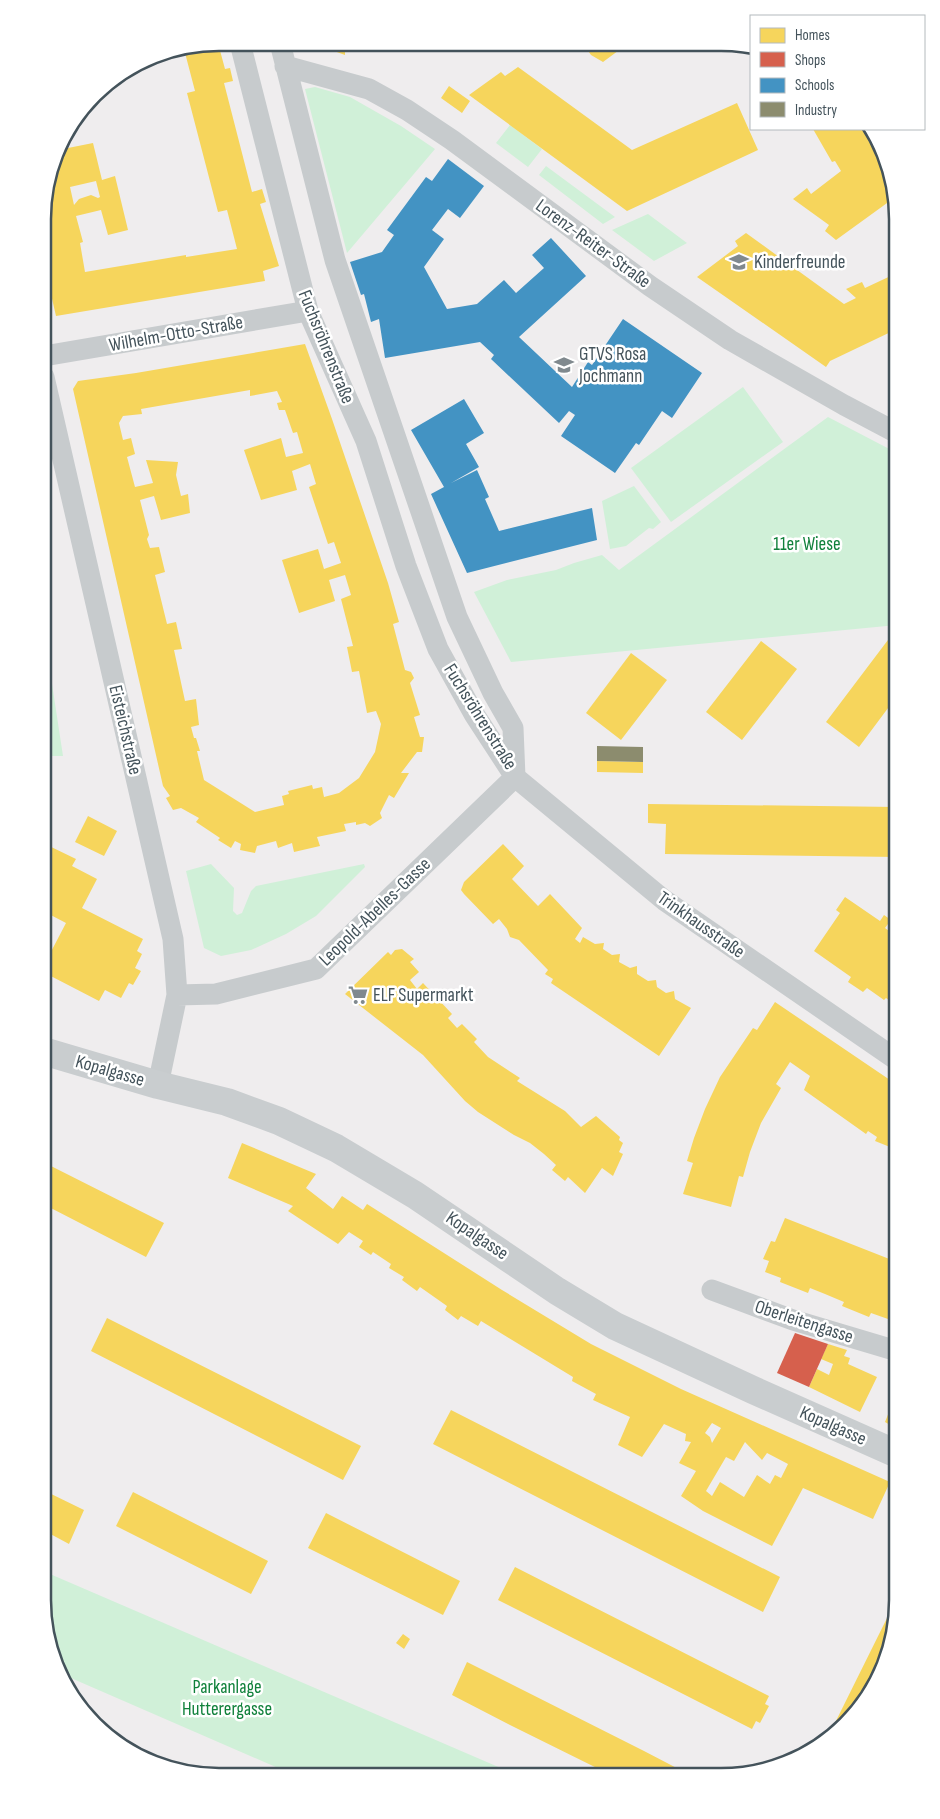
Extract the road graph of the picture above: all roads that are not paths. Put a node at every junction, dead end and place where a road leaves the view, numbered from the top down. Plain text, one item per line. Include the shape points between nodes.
1 (242, 52) edge
2 (282, 52) edge
3 (286, 66) junction
4 (308, 311) junction
5 (51, 355) edge
6 (51, 407) edge
7 (889, 428) edge
8 (515, 777) junction
9 (177, 995) junction
10 (51, 1053) edge
11 (888, 1054) edge
12 (158, 1085) junction
13 (712, 1290) dead end
14 (888, 1348) edge
15 (888, 1450) edge

1 - 4 street, Fuchsröhrenstraße
2 - 3 street, Fuchsröhrenstraße
3 - 7 street, Lorenz-Reiter-Straße via 369,88 407,110 730,340
3 - 8 street, Fuchsröhrenstraße via 335,260 457,617 513,728
4 - 5 street, Wilhelm-Otto-Straße
4 - 8 street, Fuchsröhrenstraße via 366,441 406,566 438,649 474,714
6 - 9 street, Eisteichstraße via 173,939
8 - 9 street, Leopold-Abelles-Gasse via 316,969 216,994
8 - 11 street, Trinkhausstraße via 664,900
9 - 12 street, Eisteichstraße
10 - 12 street, Kopalgasse
12 - 15 street, Kopalgasse via 227,1102 279,1121 336,1148 415,1195 557,1291 615,1326
13 - 14 street, Oberleitengasse via 793,1320

